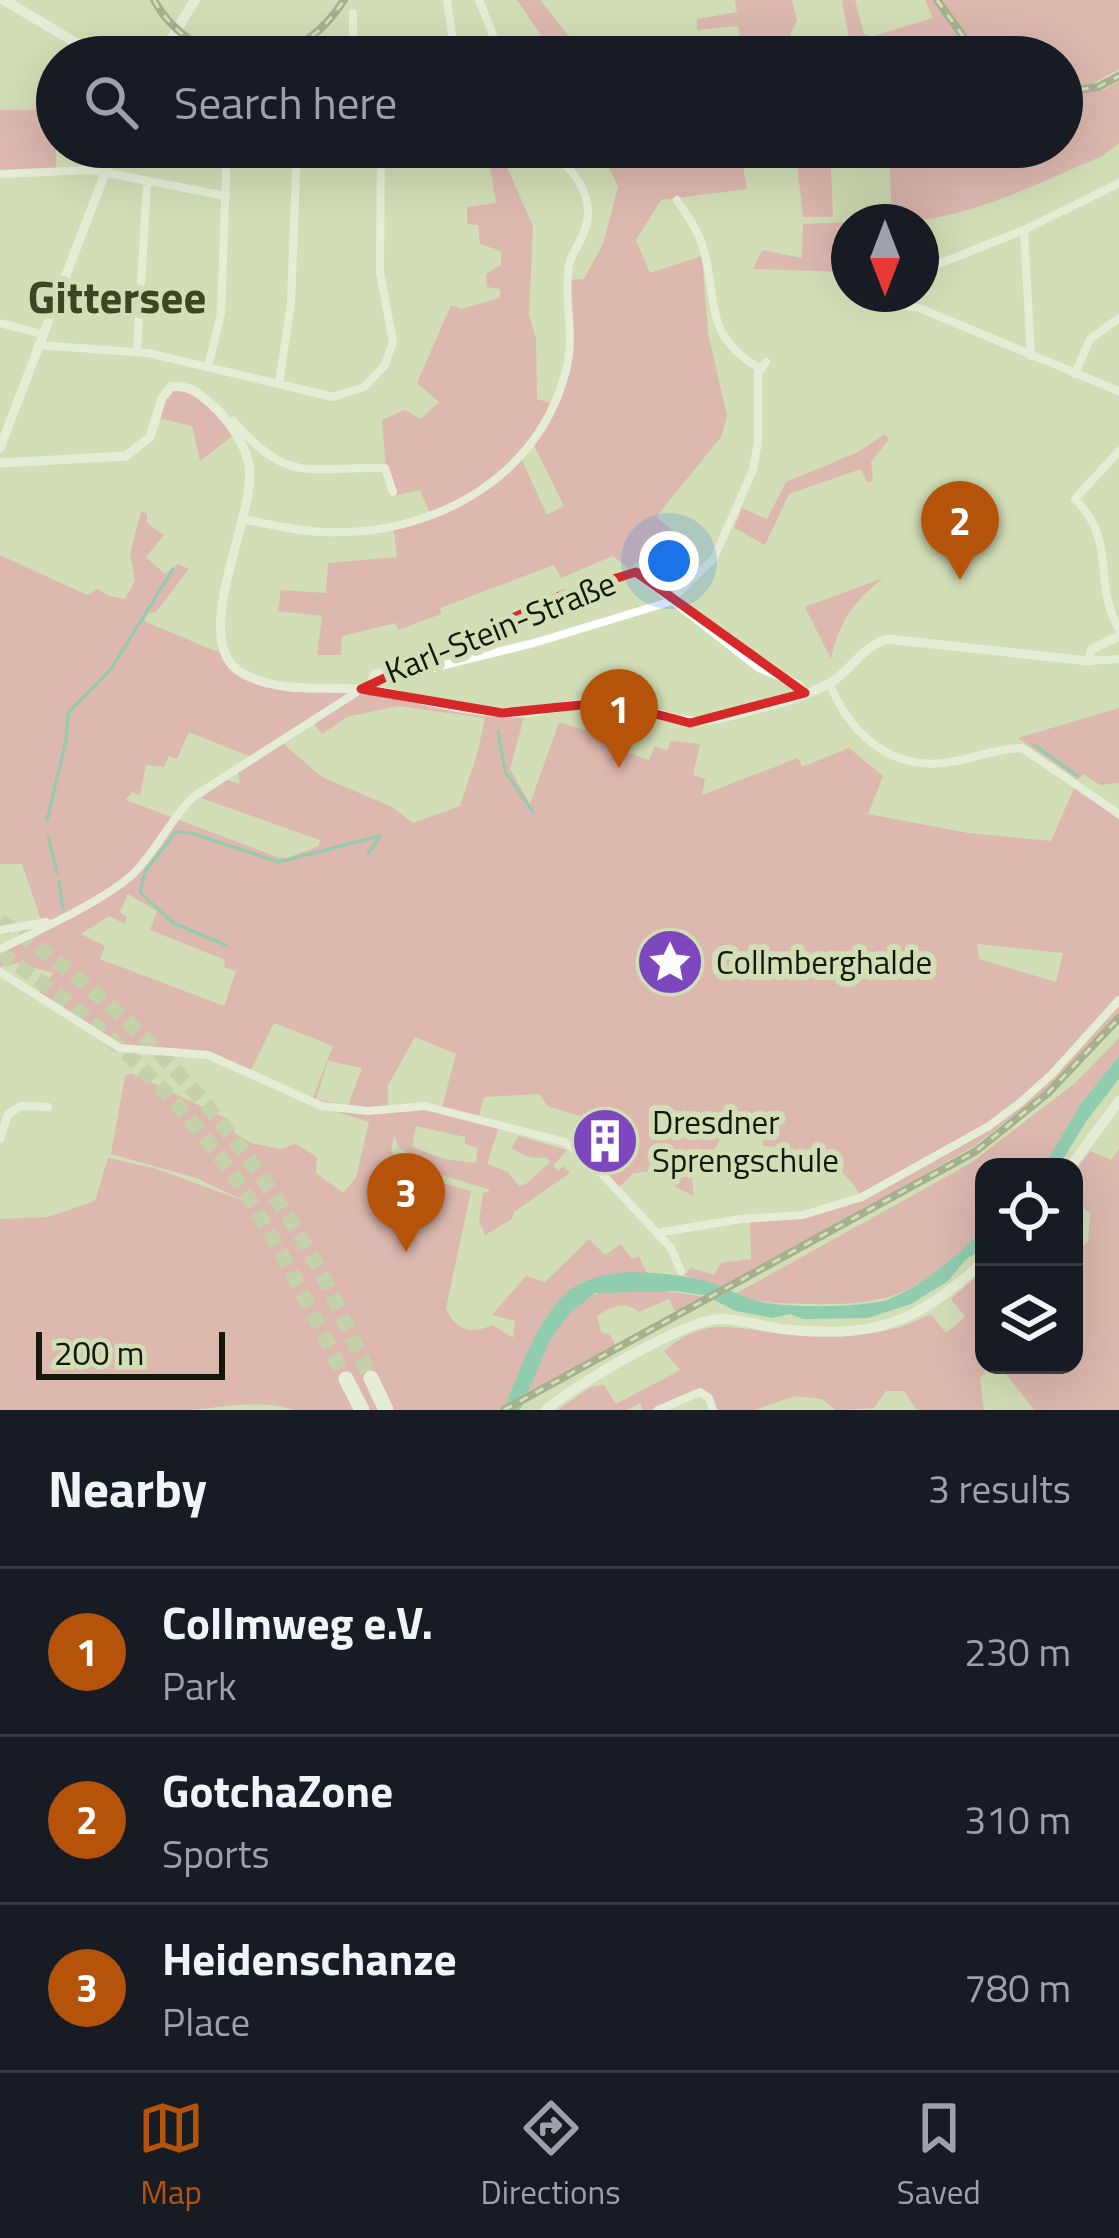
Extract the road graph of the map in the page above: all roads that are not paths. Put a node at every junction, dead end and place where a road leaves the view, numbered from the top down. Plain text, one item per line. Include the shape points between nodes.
1 (4, 0) edge
2 (195, 0) edge
3 (448, 0) edge
4 (479, 0) edge
5 (353, 13) dead end
6 (65, 36) edge
7 (173, 36) edge
8 (353, 36) edge
9 (452, 36) edge
10 (494, 36) edge
11 (106, 168) edge
12 (227, 168) edge
13 (296, 168) edge
14 (381, 168) edge
15 (567, 168) edge
16 (104, 172) junction
17 (0, 174) edge
18 (147, 182) junction
19 (1119, 184) edge
20 (226, 196) junction
21 (676, 200) dead end
22 (1024, 230) junction
23 (939, 264) edge
24 (929, 312) edge
25 (1119, 318) edge
26 (0, 323) edge
27 (40, 340) junction
28 (136, 351) junction
29 (1031, 356) junction
30 (208, 367) junction
31 (1075, 374) junction
32 (279, 384) junction
33 (1119, 391) edge
34 (227, 423) junction
35 (0, 450) edge
36 (1119, 451) edge
37 (0, 463) edge
38 (24, 464) junction
39 (393, 493) dead end
40 (242, 519) junction
41 (669, 602) junction
42 (1119, 633) edge
43 (1119, 659) edge
44 (1088, 661) junction
45 (833, 681) junction
46 (366, 686) junction
47 (806, 693) junction
48 (1119, 814) edge
49 (53, 920) junction
50 (0, 930) edge
51 (0, 949) edge
52 (0, 972) edge
53 (1119, 1000) edge
54 (1119, 1101) edge
55 (48, 1107) dead end
56 (4, 1111) edge
57 (0, 1139) edge
58 (1077, 1158) edge
59 (657, 1233) junction
60 (979, 1266) edge
61 (681, 1271) dead end
62 (371, 1378) tunnel mouth
63 (346, 1379) tunnel mouth
64 (362, 1410) edge
65 (386, 1410) edge
66 (546, 1410) edge
67 (658, 1410) edge
68 (713, 1410) edge

1 - 6 main road
2 - 7 main road
3 - 9 street
4 - 10 street
5 - 8 street
11 - 16 street
12 - 20 street
13 - 32 street
14 - 32 street via 388,358 371,382 336,396
15 - 40 street via 588,210 568,266 569,356 558,396 527,450 494,483 424,519 326,532
16 - 17 street
16 - 18 street
16 - 27 street
18 - 20 street
18 - 28 street
19 - 22 street
20 - 30 street via 221,314
21 - 41 street via 705,254 725,342 763,365 753,470 714,558
22 - 23 street
22 - 29 street
24 - 29 street
25 - 31 street via 1090,340
26 - 27 street
27 - 28 street
27 - 35 street
28 - 30 street
29 - 31 street
30 - 32 street
31 - 33 street
34 - 38 street via 178,385 165,393 153,431 132,453
34 - 39 street via 287,464 385,468
34 - 40 street via 249,466
35 - 38 street
36 - 42 street via 1075,499 1096,523 1109,564 1107,608
37 - 38 street
40 - 46 street via 222,614 229,663 276,684
41 - 46 street
41 - 46 street, Karl-Stein-Straße via 630,573 374,674
41 - 47 street, Karl-Stein-Straße
42 - 44 street
43 - 44 street
44 - 45 street via 896,638 869,647
45 - 47 street
45 - 48 street via 856,732 900,760 927,764 1022,748
46 - 47 street via 502,713 610,702 690,723
46 - 49 street via 194,797 136,871
49 - 50 street
49 - 51 street
52 - 59 street via 120,1048 216,1058 322,1106 422,1106 558,1139
53 - 59 street via 1021,1102 862,1197 803,1215
54 - 58 main road
55 - 56 street
56 - 57 street
59 - 61 street
60 - 66 main road via 937,1303 876,1328 699,1323
62 - 65 highway
63 - 64 highway
67 - 68 street via 700,1392

